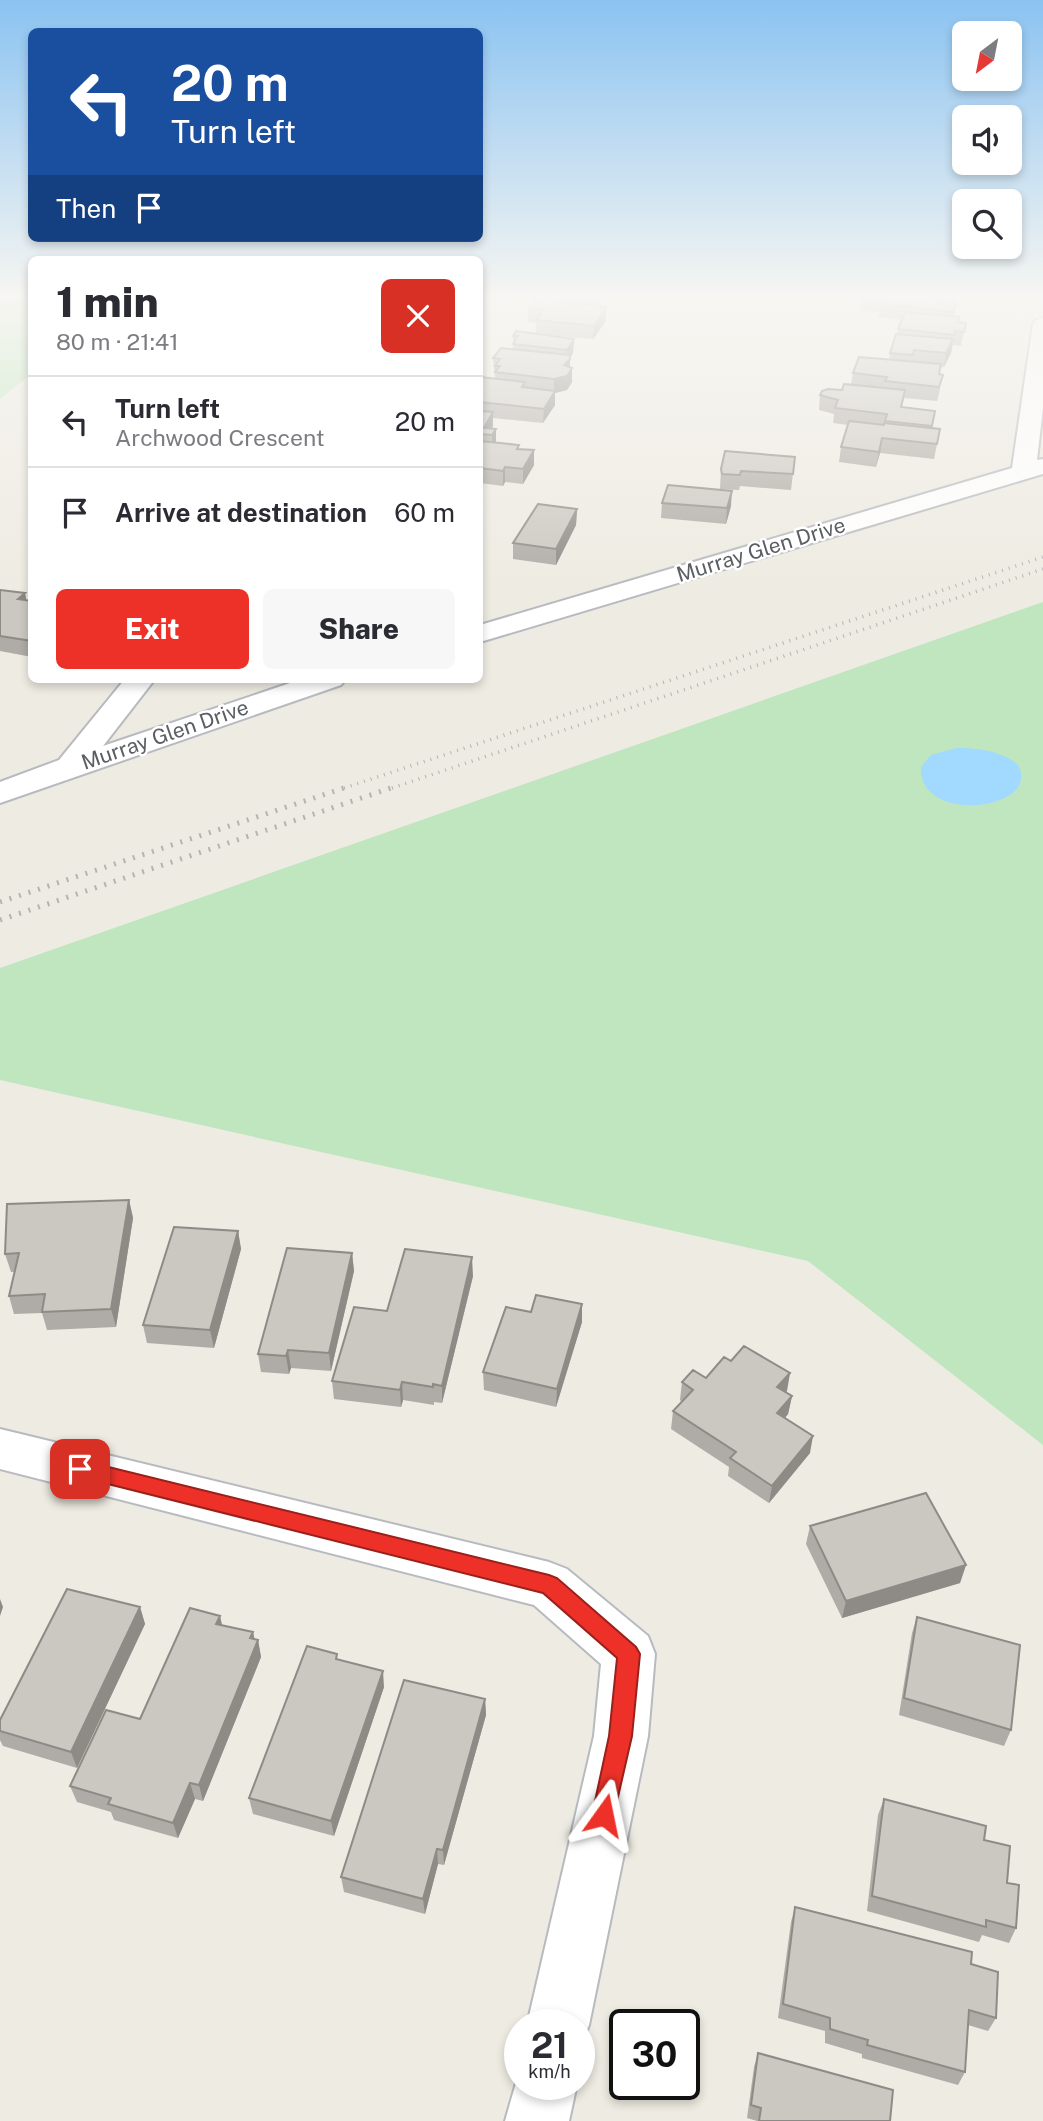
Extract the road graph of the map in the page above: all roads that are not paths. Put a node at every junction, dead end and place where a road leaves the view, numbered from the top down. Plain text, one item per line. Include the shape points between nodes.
1 (1038, 396) edge
2 (1033, 469) edge
3 (483, 633) edge
4 (137, 683) edge
5 (319, 683) edge
6 (70, 766) junction
7 (0, 793) edge
8 (0, 1449) edge
9 (561, 2009) edge
10 (542, 2100) edge
11 (537, 2121) edge

1 - 2 street
2 - 3 street, Murray Glen Drive
4 - 6 street
5 - 6 street, Murray Glen Drive
6 - 7 street, Murray Glen Drive
8 - 9 street via 549,1585 629,1654 621,1736
10 - 11 street

